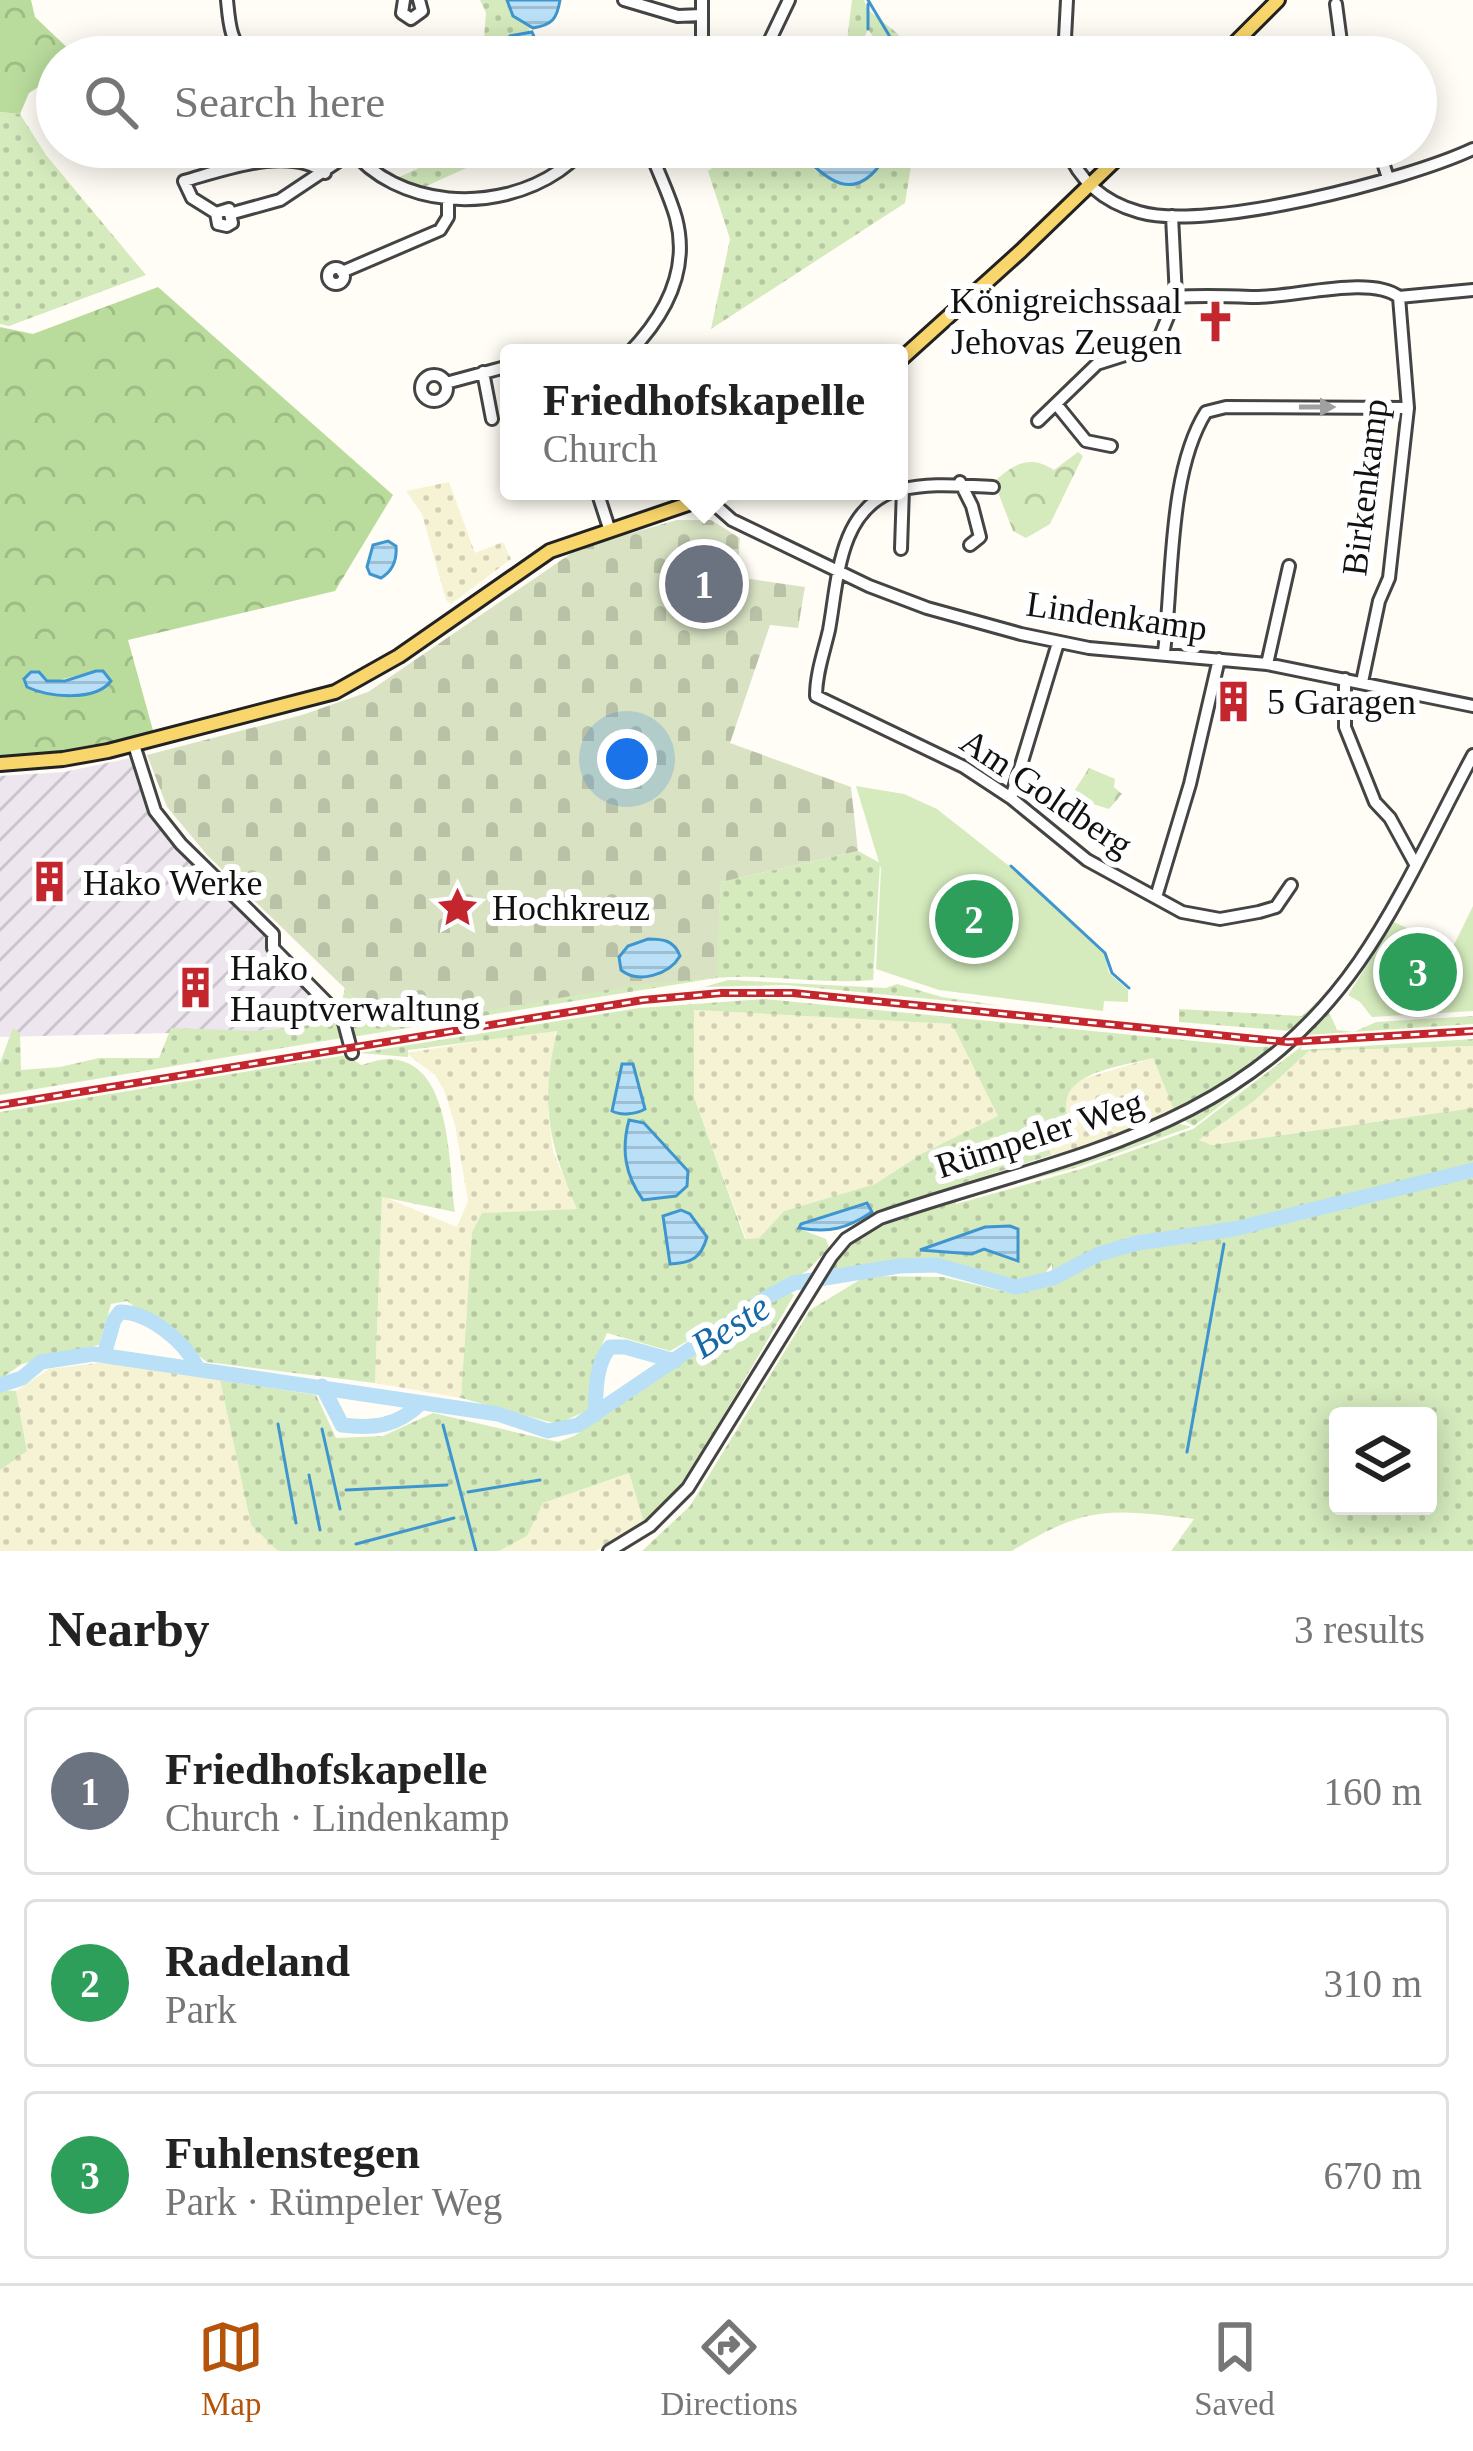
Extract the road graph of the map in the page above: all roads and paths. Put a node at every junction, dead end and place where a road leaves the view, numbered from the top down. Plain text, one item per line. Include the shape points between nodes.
1 (227, 0) edge
2 (404, 0) edge
3 (419, 0) edge
4 (624, 0) edge
5 (702, 0) edge
6 (789, 0) edge
7 (1067, 0) edge
8 (1278, 0) edge
9 (653, 4) edge
10 (1336, 4) dead end
11 (702, 15) junction
12 (232, 36) edge
13 (702, 36) edge
14 (772, 36) edge
15 (1065, 36) edge
16 (1242, 36) edge
17 (1340, 36) edge
18 (1473, 149) edge
19 (1437, 161) edge
20 (237, 168) edge
21 (319, 168) edge
22 (331, 168) edge
23 (375, 168) edge
24 (562, 168) edge
25 (657, 168) edge
26 (1075, 168) edge
27 (1107, 168) edge
28 (1385, 168) edge
29 (1417, 168) edge
30 (326, 173) junction
31 (1388, 178) junction
32 (1089, 186) junction
33 (448, 200) junction
34 (1172, 215) junction
35 (342, 272) dead end
36 (1473, 290) edge
37 (1175, 296) junction
38 (1399, 298) junction
39 (636, 344) edge
40 (908, 353) edge
41 (500, 368) edge
42 (483, 372) junction
43 (446, 383) dead end
44 (1056, 404) junction
45 (1408, 408) junction
46 (492, 419) dead end
47 (1038, 421) dead end
48 (1111, 446) dead end
49 (960, 482) junction
50 (993, 487) dead end
51 (908, 489) edge
52 (600, 500) edge
53 (700, 500) edge
54 (709, 500) edge
55 (874, 500) edge
56 (899, 500) edge
57 (609, 528) junction
58 (970, 545) dead end
59 (901, 548) dead end
60 (1289, 566) dead end
61 (838, 571) junction
62 (1058, 643) junction
63 (1165, 652) junction
64 (1219, 659) junction
65 (1267, 664) junction
66 (1346, 679) junction
67 (1362, 682) junction
68 (1473, 706) edge
69 (134, 745) junction
70 (1473, 757) edge
71 (0, 764) edge
72 (1012, 798) junction
73 (1414, 862) junction
74 (1291, 885) dead end
75 (1156, 898) junction
76 (352, 1053) dead end
77 (609, 1551) edge

1 - 12 street
2 - 3 street via 400,10 411,19 422,11
4 - 9 street
5 - 11 street
6 - 14 street
7 - 15 street
8 - 16 main road
9 - 11 street via 678,16
10 - 17 street
11 - 13 street
18 - 19 street
20 - 30 street via 184,182 224,226 233,214 280,200
21 - 30 street
22 - 30 street
23 - 33 street via 401,188
24 - 33 street via 522,188
25 - 39 street via 676,217 676,283
26 - 32 street
27 - 32 main road
28 - 31 street
29 - 31 street
31 - 34 street via 1263,207
32 - 34 street via 1141,213
32 - 40 main road
33 - 35 street via 440,230
34 - 37 street
36 - 38 street
37 - 38 street via 1327,289 1388,290
37 - 44 street via 1153,344 1097,364
38 - 45 street, Birkenkamp
41 - 42 street
42 - 43 street
42 - 46 street
44 - 47 street
44 - 48 street via 1086,442
63 -> 45 street via 1182,482 1207,412
45 - 67 street, Birkenkamp via 1390,578
49 - 50 street
49 - 51 street
49 - 58 street via 980,537
52 - 57 street
53 - 57 main road
54 - 61 street, Lindenkamp via 732,520
55 - 61 street
56 - 59 street
57 - 69 main road via 526,565 348,686
60 - 65 street
61 - 62 street, Lindenkamp via 927,608
61 - 72 street, Am Goldberg via 816,696
62 - 63 street, Lindenkamp
62 - 72 street
63 - 64 street, Lindenkamp
64 - 65 street, Lindenkamp
64 - 75 street
65 - 66 street, Lindenkamp
66 - 67 street, Lindenkamp
66 - 73 street via 1345,727 1375,802
67 - 68 street, Lindenkamp
69 - 71 main road
69 - 76 street via 155,811 343,1019
70 - 73 street, Rümpeler Weg
72 - 75 street, Am Goldberg via 1087,860
73 - 77 street, Rümpeler Weg via 1347,979 1293,1038 1215,1098 1118,1144 880,1218 846,1239 688,1488 650,1526
74 - 75 street, Am Goldberg via 1276,907 1220,919

